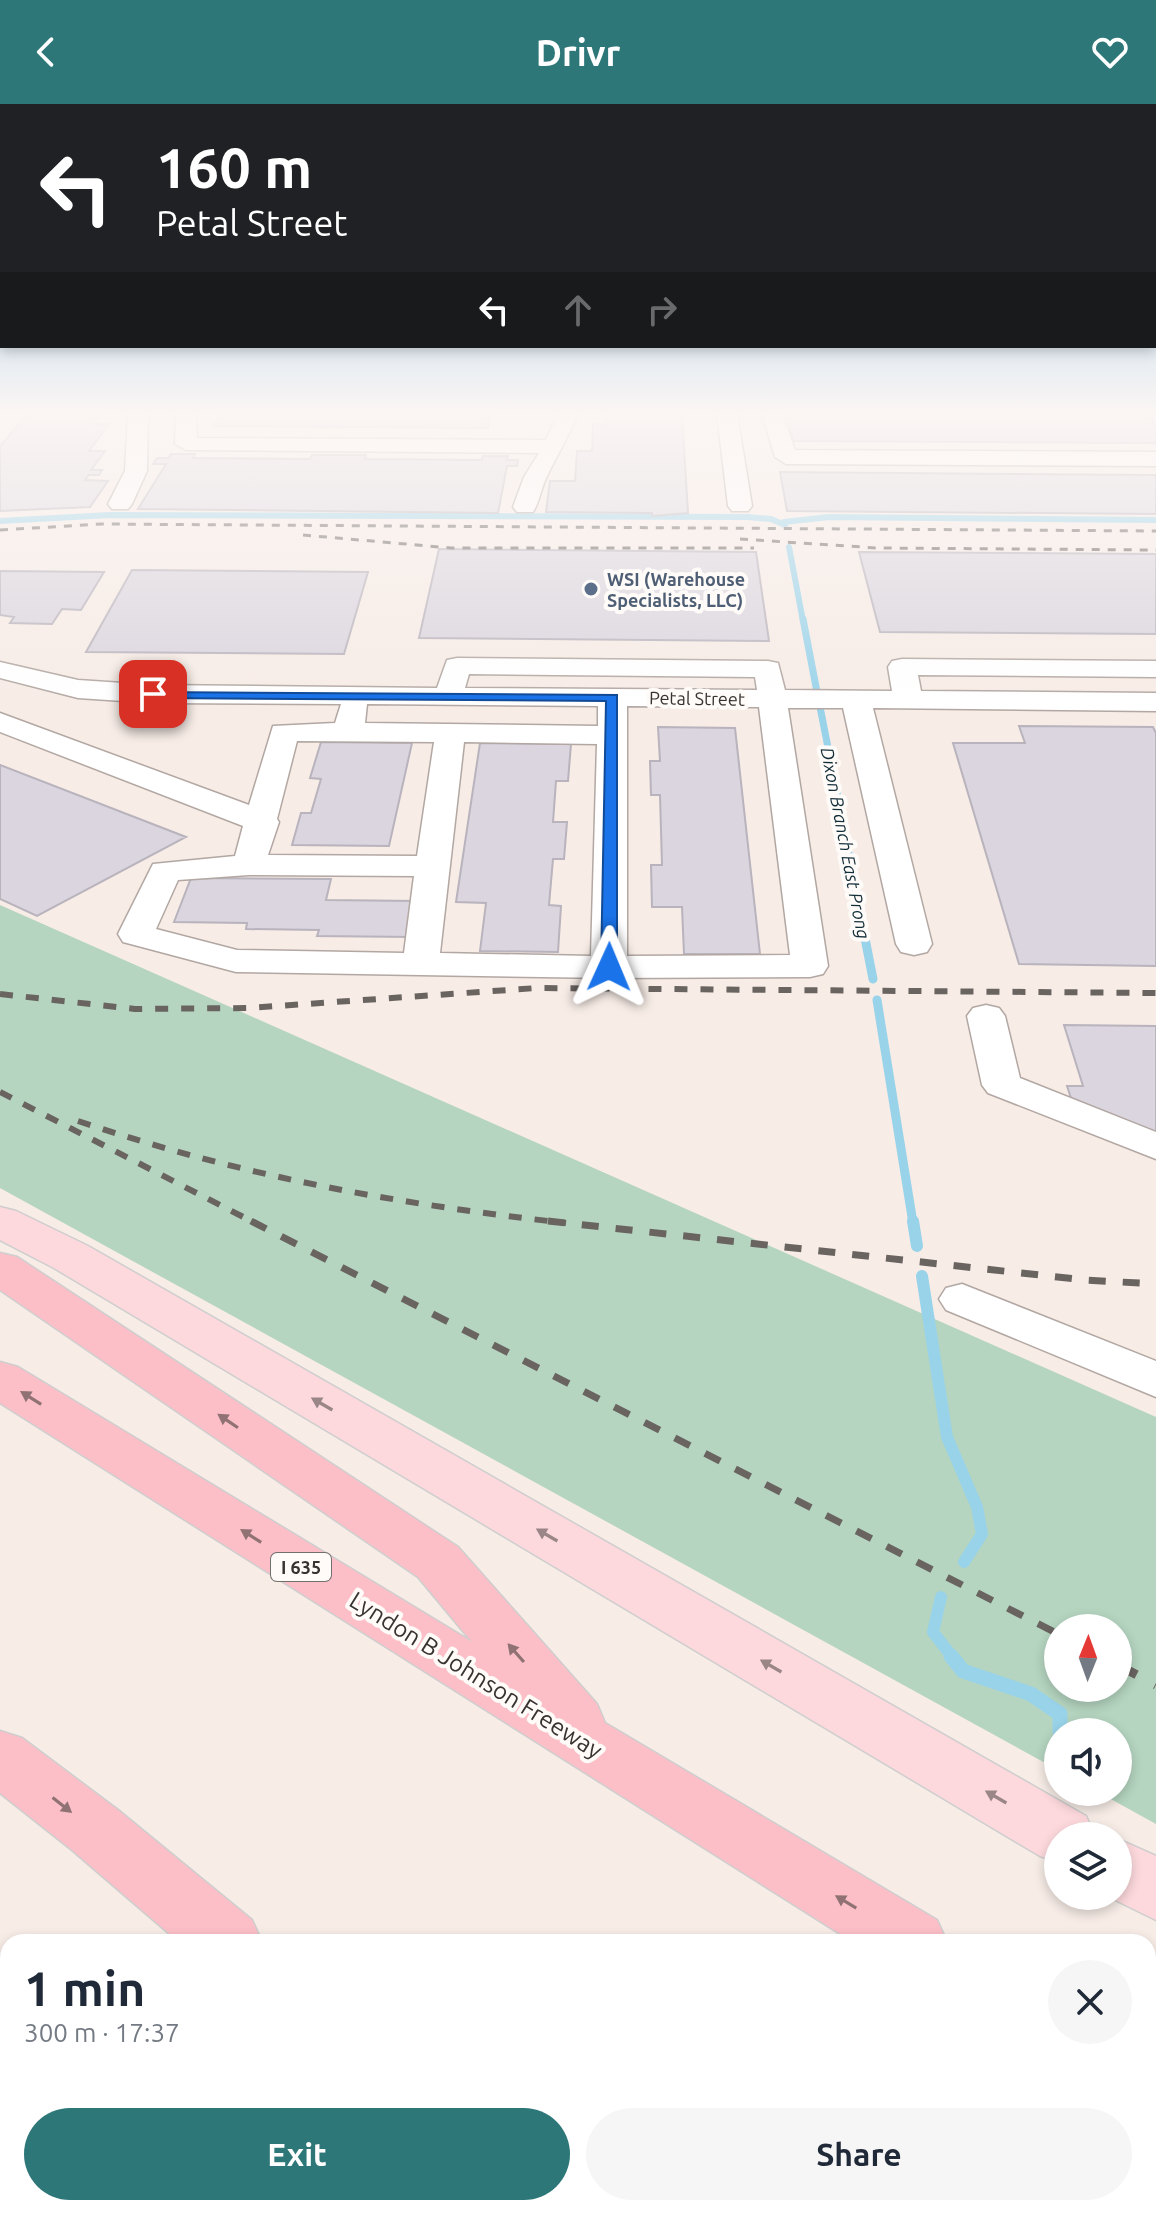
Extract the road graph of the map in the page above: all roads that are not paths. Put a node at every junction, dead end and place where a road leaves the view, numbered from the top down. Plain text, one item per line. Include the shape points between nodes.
1 (145, 667) dead end
2 (176, 667) dead end
3 (1097, 669) junction
4 (1156, 669) edge
5 (0, 670) edge
6 (63, 687) junction
7 (344, 696) junction
8 (449, 696) junction
9 (613, 697) junction
10 (773, 699) junction
11 (856, 700) junction
12 (908, 700) junction
13 (1117, 702) junction
14 (1156, 702) edge
15 (0, 722) edge
16 (348, 732) junction
17 (450, 733) junction
18 (611, 735) junction
19 (263, 822) junction
20 (249, 865) junction
21 (432, 866) junction
22 (914, 944) dead end
23 (421, 964) junction
24 (609, 967) junction
25 (986, 1016) dead end
26 (1156, 1147) edge
27 (0, 1221) edge
28 (0, 1268) edge
29 (962, 1299) dead end
30 (0, 1379) edge
31 (1156, 1380) edge
32 (603, 1754) junction
33 (0, 1757) edge
34 (1044, 1825) edge
35 (1132, 1876) edge
36 (1156, 1890) edge
37 (218, 1934) edge
38 (900, 1934) edge

1 - 6 street via 95,669
2 - 7 street via 316,669 333,677
3 - 4 street
3 - 12 street via 902,667
3 - 13 street
5 - 6 street, Petal Street
6 - 7 street, Petal Street via 153,694
7 - 8 street, Petal Street
7 - 16 street
8 - 9 street, Petal Street
8 - 10 street via 457,666 768,669
9 - 10 street, Petal Street
9 - 18 street
10 - 11 street, Petal Street
10 - 24 street via 810,966
11 - 12 street, Petal Street
11 - 22 street
12 - 13 street, Petal Street
13 - 14 street, Petal Street
15 - 19 street
16 - 17 street
16 - 19 street via 284,732
17 - 18 street
17 - 21 street
18 - 24 street
19 - 20 street
20 - 21 street
20 - 23 street via 165,871 136,934 236,961
21 - 23 street
23 - 24 street
25 - 26 street via 1002,1085
34 -> 27 main road via 71,1257
32 -> 28 highway via 438,1562
29 - 31 street
32 -> 30 highway, Lyndon B Johnson Freeway / I 635
38 -> 32 highway, Lyndon B Johnson Freeway / I 635
33 -> 37 highway
35 - 36 main road

